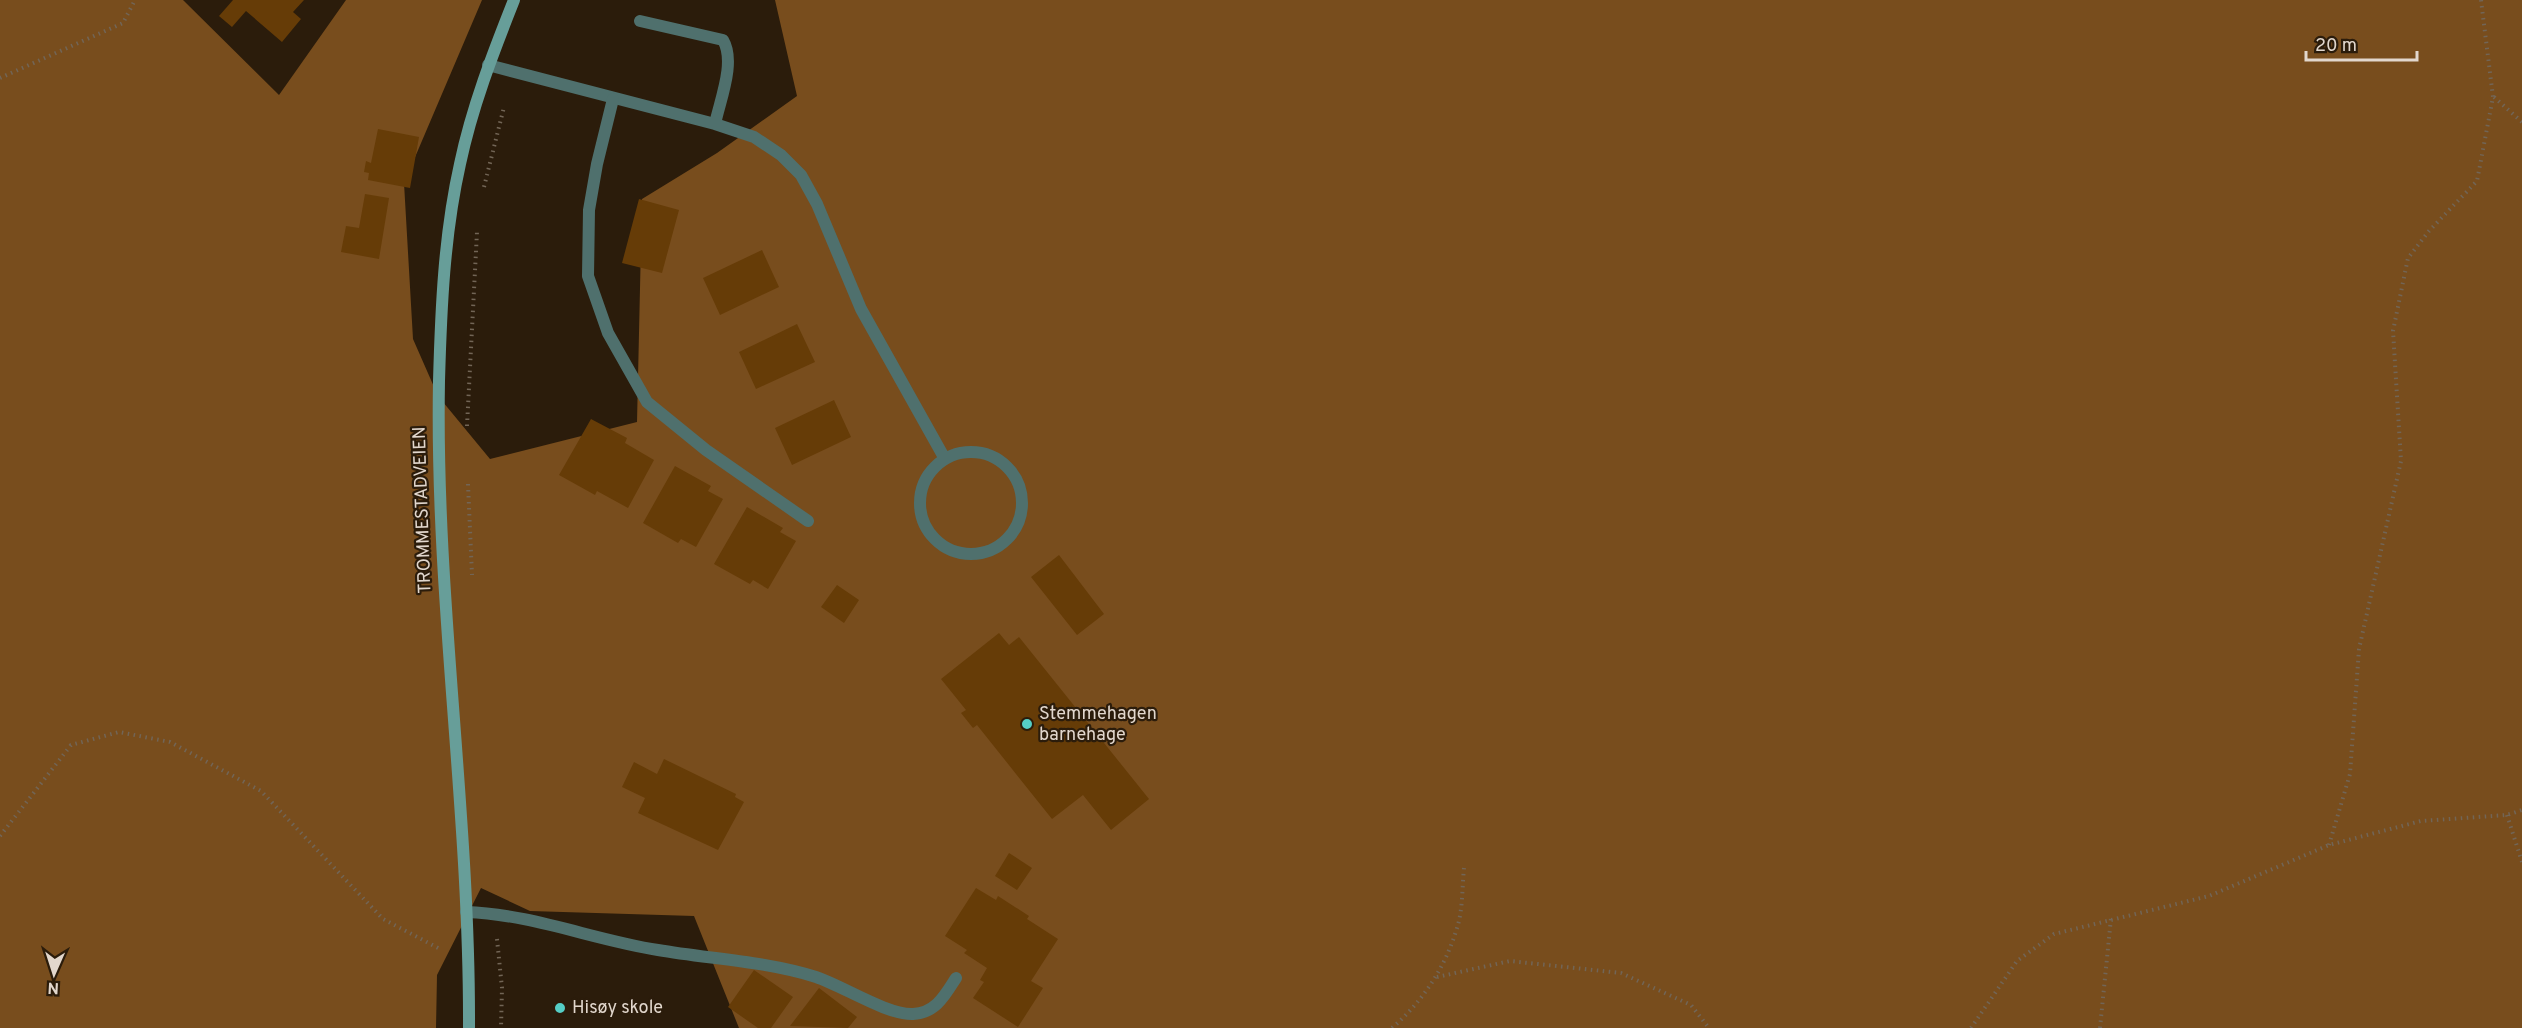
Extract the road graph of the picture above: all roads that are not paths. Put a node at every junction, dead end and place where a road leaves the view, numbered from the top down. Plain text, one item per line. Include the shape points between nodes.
1 (514, 0) edge
2 (640, 21) dead end
3 (488, 65) junction
4 (613, 99) junction
5 (715, 124) junction
6 (945, 459) junction
7 (808, 521) dead end
8 (466, 912) junction
9 (956, 978) dead end
10 (469, 1028) edge

1 - 3 main road, TROMMESTADVEIEN
2 - 5 street via 723,40 728,61
3 - 4 street
3 - 8 main road, TROMMESTADVEIEN via 460,163 447,244 440,337 438,447 444,601
4 - 5 street
4 - 7 street via 589,210 588,276 608,333 646,402 706,450
5 - 6 street via 754,137 781,154 801,175 861,309
6 - 6 street via 960,453 992,456 1016,478 1022,502 1017,526 993,549 959,553 930,534 922,519 923,486 931,471
8 - 9 street via 495,913 657,950 767,965 816,977 897,1013 930,1010
8 - 10 main road, TROMMESTADVEIEN

